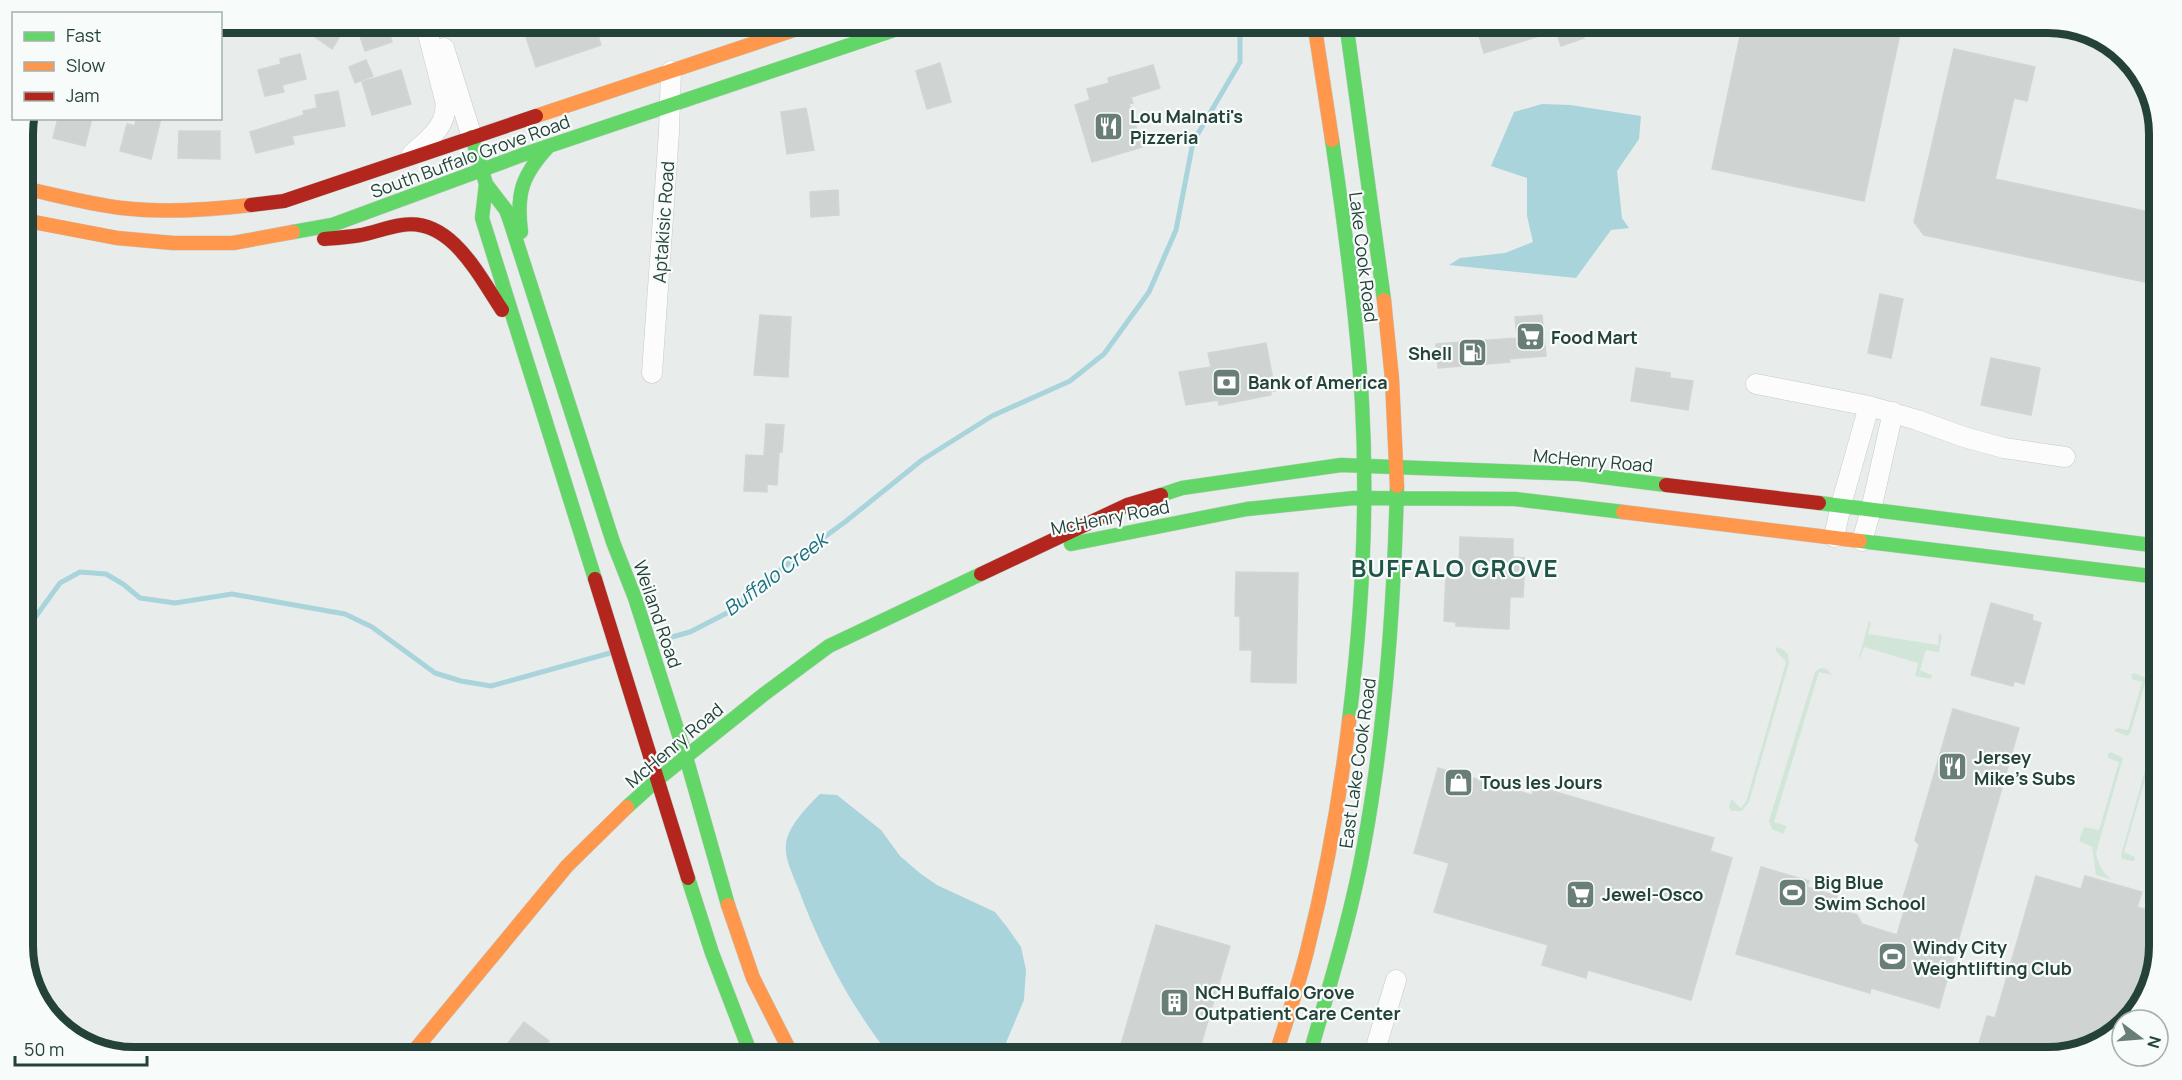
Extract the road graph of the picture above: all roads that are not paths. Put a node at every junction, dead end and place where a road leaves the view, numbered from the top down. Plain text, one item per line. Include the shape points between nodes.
1 (429, 33) edge
2 (439, 33) edge
3 (785, 33) edge
4 (885, 33) edge
5 (1316, 33) edge
6 (1348, 33) edge
7 (671, 71) junction
8 (670, 105) junction
9 (472, 137) junction
10 (550, 145) junction
11 (404, 161) junction
12 (482, 169) junction
13 (486, 184) junction
14 (33, 190) edge
15 (33, 222) edge
16 (233, 243) junction
17 (523, 260) junction
18 (652, 374) dead end
19 (534, 383) junction
20 (1756, 384) dead end
21 (1869, 406) junction
22 (1893, 412) junction
23 (2065, 456) dead end
24 (1364, 466) junction
25 (1397, 467) junction
26 (1364, 498) junction
27 (1396, 498) junction
28 (1841, 505) junction
29 (1871, 510) junction
30 (1834, 537) junction
31 (1862, 541) junction
32 (2149, 545) edge
33 (1033, 550) junction
34 (2149, 576) edge
35 (686, 757) junction
36 (657, 780) junction
37 (1396, 980) dead end
38 (418, 1047) edge
39 (748, 1047) edge
40 (788, 1047) edge
41 (1278, 1047) edge
42 (1312, 1047) edge
43 (1376, 1047) edge

1 - 11 street via 446,113 432,137
2 - 9 street
3 - 7 main road, South Buffalo Grove Road
4 - 8 main road, South Buffalo Grove Road
5 - 24 main road, Lake Cook Road via 1353,298
6 - 25 main road, Lake Cook Road via 1380,265 1394,392
7 - 8 street, Aptakisic Road
7 - 9 main road, South Buffalo Grove Road
8 - 10 main road, South Buffalo Grove Road
8 - 18 street, Aptakisic Road
9 - 11 main road, South Buffalo Grove Road
9 - 12 main road, Weiland Road
10 - 12 main road, South Buffalo Grove Road
10 - 17 main road via 527,171 520,193
11 - 14 main road, South Buffalo Grove Road via 284,201 238,207 136,209
12 - 13 main road, Weiland Road
12 - 16 main road, South Buffalo Grove Road via 332,225
13 - 17 main road, Weiland Road via 506,210
13 - 19 main road, Weiland Road via 482,219
15 - 16 main road, South Buffalo Grove Road via 128,239
16 - 19 main road via 302,242 359,235 404,224 427,226 447,237 462,252 501,308
17 - 35 main road, Weiland Road
19 - 36 main road, Weiland Road
20 - 21 street
21 - 22 street
21 - 28 street
22 - 23 street via 2004,448
22 - 29 street
24 - 25 main road, McHenry Road
24 - 26 main road, Lake Cook Road
24 - 33 main road, McHenry Road via 1341,465 1182,488 1127,505
25 - 27 main road, East Lake Cook Road
25 - 28 main road, McHenry Road via 1579,474
26 - 27 main road, McHenry Road
26 - 33 main road, McHenry Road via 1248,509
26 - 41 main road, East Lake Cook Road via 1358,644 1346,759 1306,954
27 - 30 main road, McHenry Road via 1515,499
27 - 42 main road, East Lake Cook Road via 1387,690 1378,758 1364,847
28 - 29 main road, McHenry Road
28 - 30 street
29 - 31 street
29 - 32 main road, McHenry Road
30 - 31 main road, McHenry Road
31 - 34 main road, McHenry Road
33 - 35 main road, McHenry Road via 829,646
35 - 36 main road, McHenry Road
35 - 40 main road, Weiland Road via 724,894 753,978
36 - 38 main road, McHenry Road via 567,866
36 - 39 main road, Weiland Road via 712,953
37 - 43 street

